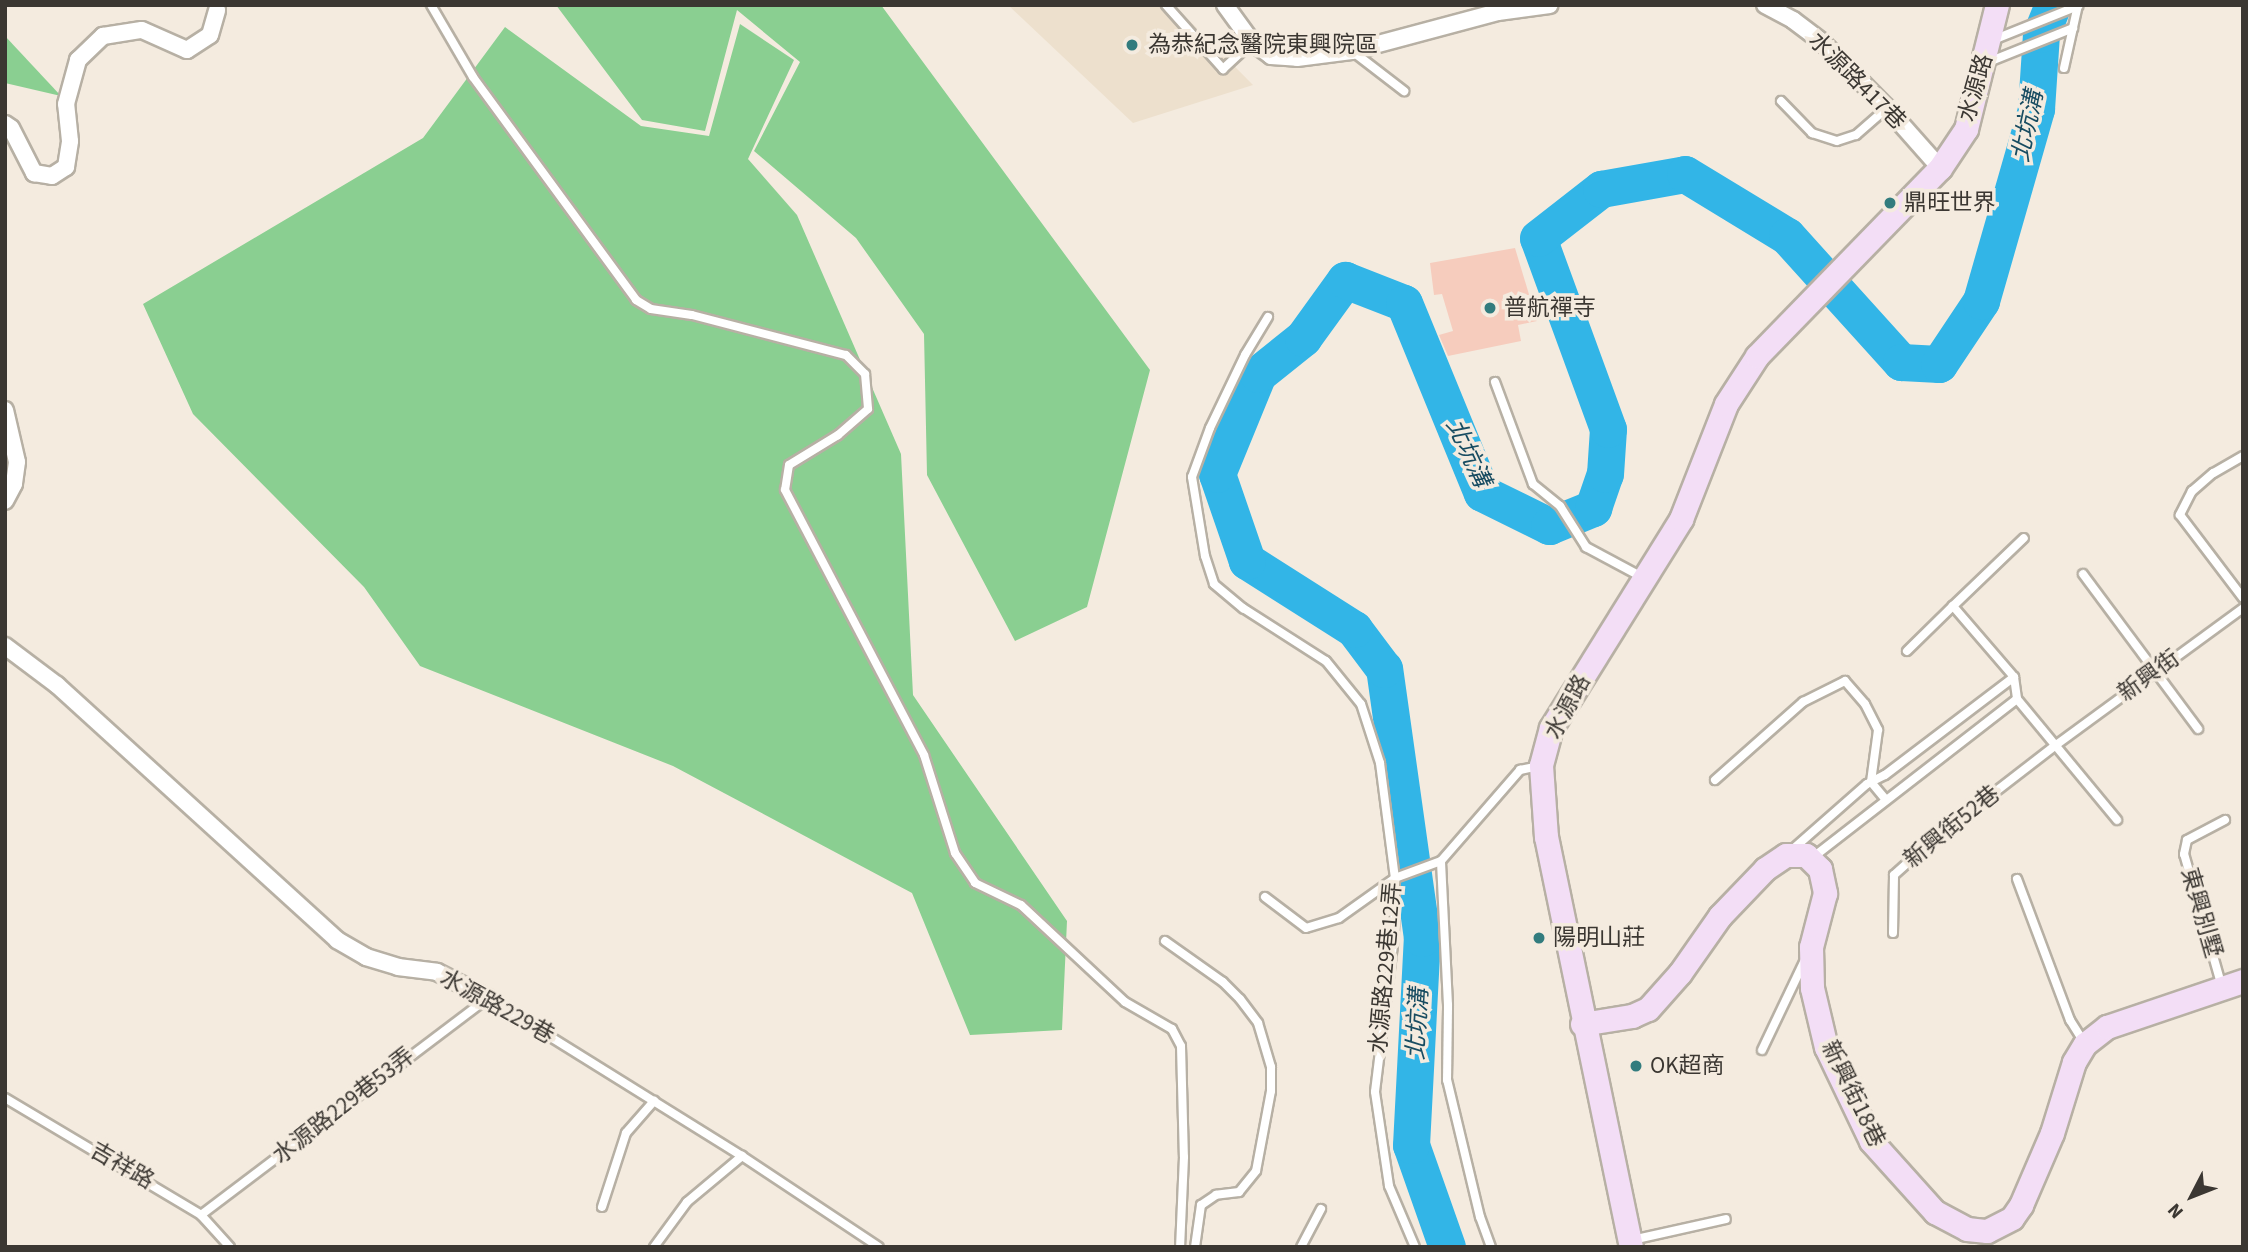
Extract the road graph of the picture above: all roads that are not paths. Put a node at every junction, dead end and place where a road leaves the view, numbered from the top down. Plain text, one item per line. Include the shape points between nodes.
1 (431, 5) edge
2 (1166, 5) edge
3 (1225, 5) edge
4 (1550, 5) edge
5 (1765, 5) edge
6 (1997, 5) edge
7 (2078, 6) edge
8 (217, 10) dead end
9 (2073, 29) junction
10 (1252, 42) junction
11 (1989, 42) junction
12 (1352, 51) junction
13 (1983, 64) junction
14 (2064, 68) dead end
15 (1404, 91) dead end
16 (1782, 101) dead end
17 (1887, 108) junction
18 (5, 124) edge
19 (1940, 169) junction
20 (1268, 317) dead end
21 (1495, 382) dead end
22 (5, 410) edge
23 (2243, 456) edge
24 (5, 501) edge
25 (2024, 538) dead end
26 (2083, 574) dead end
27 (1646, 578) junction
28 (2243, 598) edge
29 (1953, 606) junction
30 (2243, 608) edge
31 (5, 646) edge
32 (1907, 651) dead end
33 (2154, 672) junction
34 (2014, 677) junction
35 (2017, 699) junction
36 (2198, 729) dead end
37 (2056, 745) junction
38 (1541, 765) junction
39 (1715, 780) dead end
40 (1871, 782) junction
41 (1886, 800) junction
42 (2117, 820) dead end
43 (2225, 820) dead end
44 (1786, 855) junction
45 (1810, 859) junction
46 (1441, 861) junction
47 (1395, 877) junction
48 (2017, 879) dead end
49 (1265, 897) dead end
50 (1893, 933) dead end
51 (1164, 941) dead end
52 (1811, 947) junction
53 (2232, 984) edge
54 (488, 998) junction
55 (1582, 1024) junction
56 (2085, 1044) junction
57 (1762, 1049) dead end
58 (5, 1098) edge
59 (654, 1101) junction
60 (741, 1156) junction
61 (602, 1207) dead end
62 (1321, 1209) dead end
63 (201, 1215) junction
64 (1726, 1219) dead end
65 (862, 1236) junction
66 (1630, 1244) edge
67 (230, 1247) edge
68 (654, 1247) edge
69 (857, 1247) edge
70 (879, 1247) edge
71 (1180, 1247) edge
72 (1195, 1247) edge
73 (1301, 1247) edge
74 (1415, 1247) edge
75 (1491, 1247) edge

1 - 71 lane via 473,77 636,300 651,309 692,315 846,355 865,374 868,409 838,435 789,465 785,490 925,755 955,853 975,883 1021,905 1125,1002 1172,1029 1181,1046 1184,1157
2 - 10 lane via 1223,69
3 - 10 street
4 - 12 street via 1498,12
5 - 17 street, 水源路417巷 via 1823,43
6 - 11 street, 水源路
7 - 9 lane
7 - 11 lane
8 - 18 street via 210,35 187,50 142,30 103,36 78,60 66,104 70,141 66,167 52,176 34,173
9 - 13 lane
9 - 14 lane
10 - 12 street via 1271,56 1297,58
11 - 13 street, 水源路
12 - 15 lane
13 - 19 street, 水源路 via 1966,129
16 - 17 lane via 1812,133 1837,141 1856,135
17 - 19 street, 水源路417巷
19 - 27 street, 水源路 via 1757,356 1726,404 1681,519
20 - 47 lane, 水源路229巷12弄 via 1210,428 1192,477 1205,556 1214,584 1326,661 1361,704 1380,764
21 - 27 lane via 1533,484 1560,506 1586,547
22 - 24 street via 17,462
23 - 28 lane via 2192,491 2179,515
25 - 29 lane
26 - 33 lane
27 - 38 street, 水源路 via 1551,728
29 - 32 lane
29 - 34 lane
30 - 33 lane, 新興街
31 - 54 street, 水源路229巷 via 76,702 337,940 366,957 437,972
33 - 36 lane
33 - 37 lane, 新興街
34 - 35 lane
34 - 40 lane
35 - 37 lane
35 - 41 lane
37 - 42 lane
37 - 50 lane, 新興街52巷 via 1895,875
38 - 46 lane via 1520,769
38 - 55 street, 水源路 via 1546,836
39 - 40 lane via 1803,702 1845,681 1865,704 1878,730
40 - 41 lane
40 - 44 lane
41 - 45 lane
43 - 53 lane, 東興別墅 via 2187,840 2184,854
44 - 45 street
44 - 55 street via 1765,869 1720,916 1680,973 1647,1009
45 - 52 street, 新興街18巷 via 1820,869 1825,894
46 - 47 lane
46 - 75 lane via 1447,1080
47 - 49 lane via 1339,918 1306,928
47 - 74 lane, 水源路229巷12弄 via 1394,937 1375,1092 1389,1186
48 - 56 lane via 2070,1020
51 - 72 lane via 1240,999 1258,1023 1271,1066 1271,1091 1256,1171 1239,1192 1216,1195 1201,1205
52 - 56 street, 新興街18巷 via 1812,988 1826,1047 1871,1141 1935,1212 1966,1229 2000,1227 2021,1205 2052,1133 2074,1062
52 - 57 lane
53 - 56 street via 2107,1027
54 - 59 lane, 水源路229巷
54 - 63 lane, 水源路229巷53弄
55 - 66 street, 水源路
58 - 63 lane, 吉祥路
59 - 60 lane, 水源路229巷
59 - 61 lane via 626,1133
60 - 65 lane, 水源路229巷
60 - 68 lane via 687,1202
62 - 73 lane
63 - 67 lane, 吉祥路
64 - 66 lane
65 - 69 lane
65 - 70 lane, 水源路229巷

